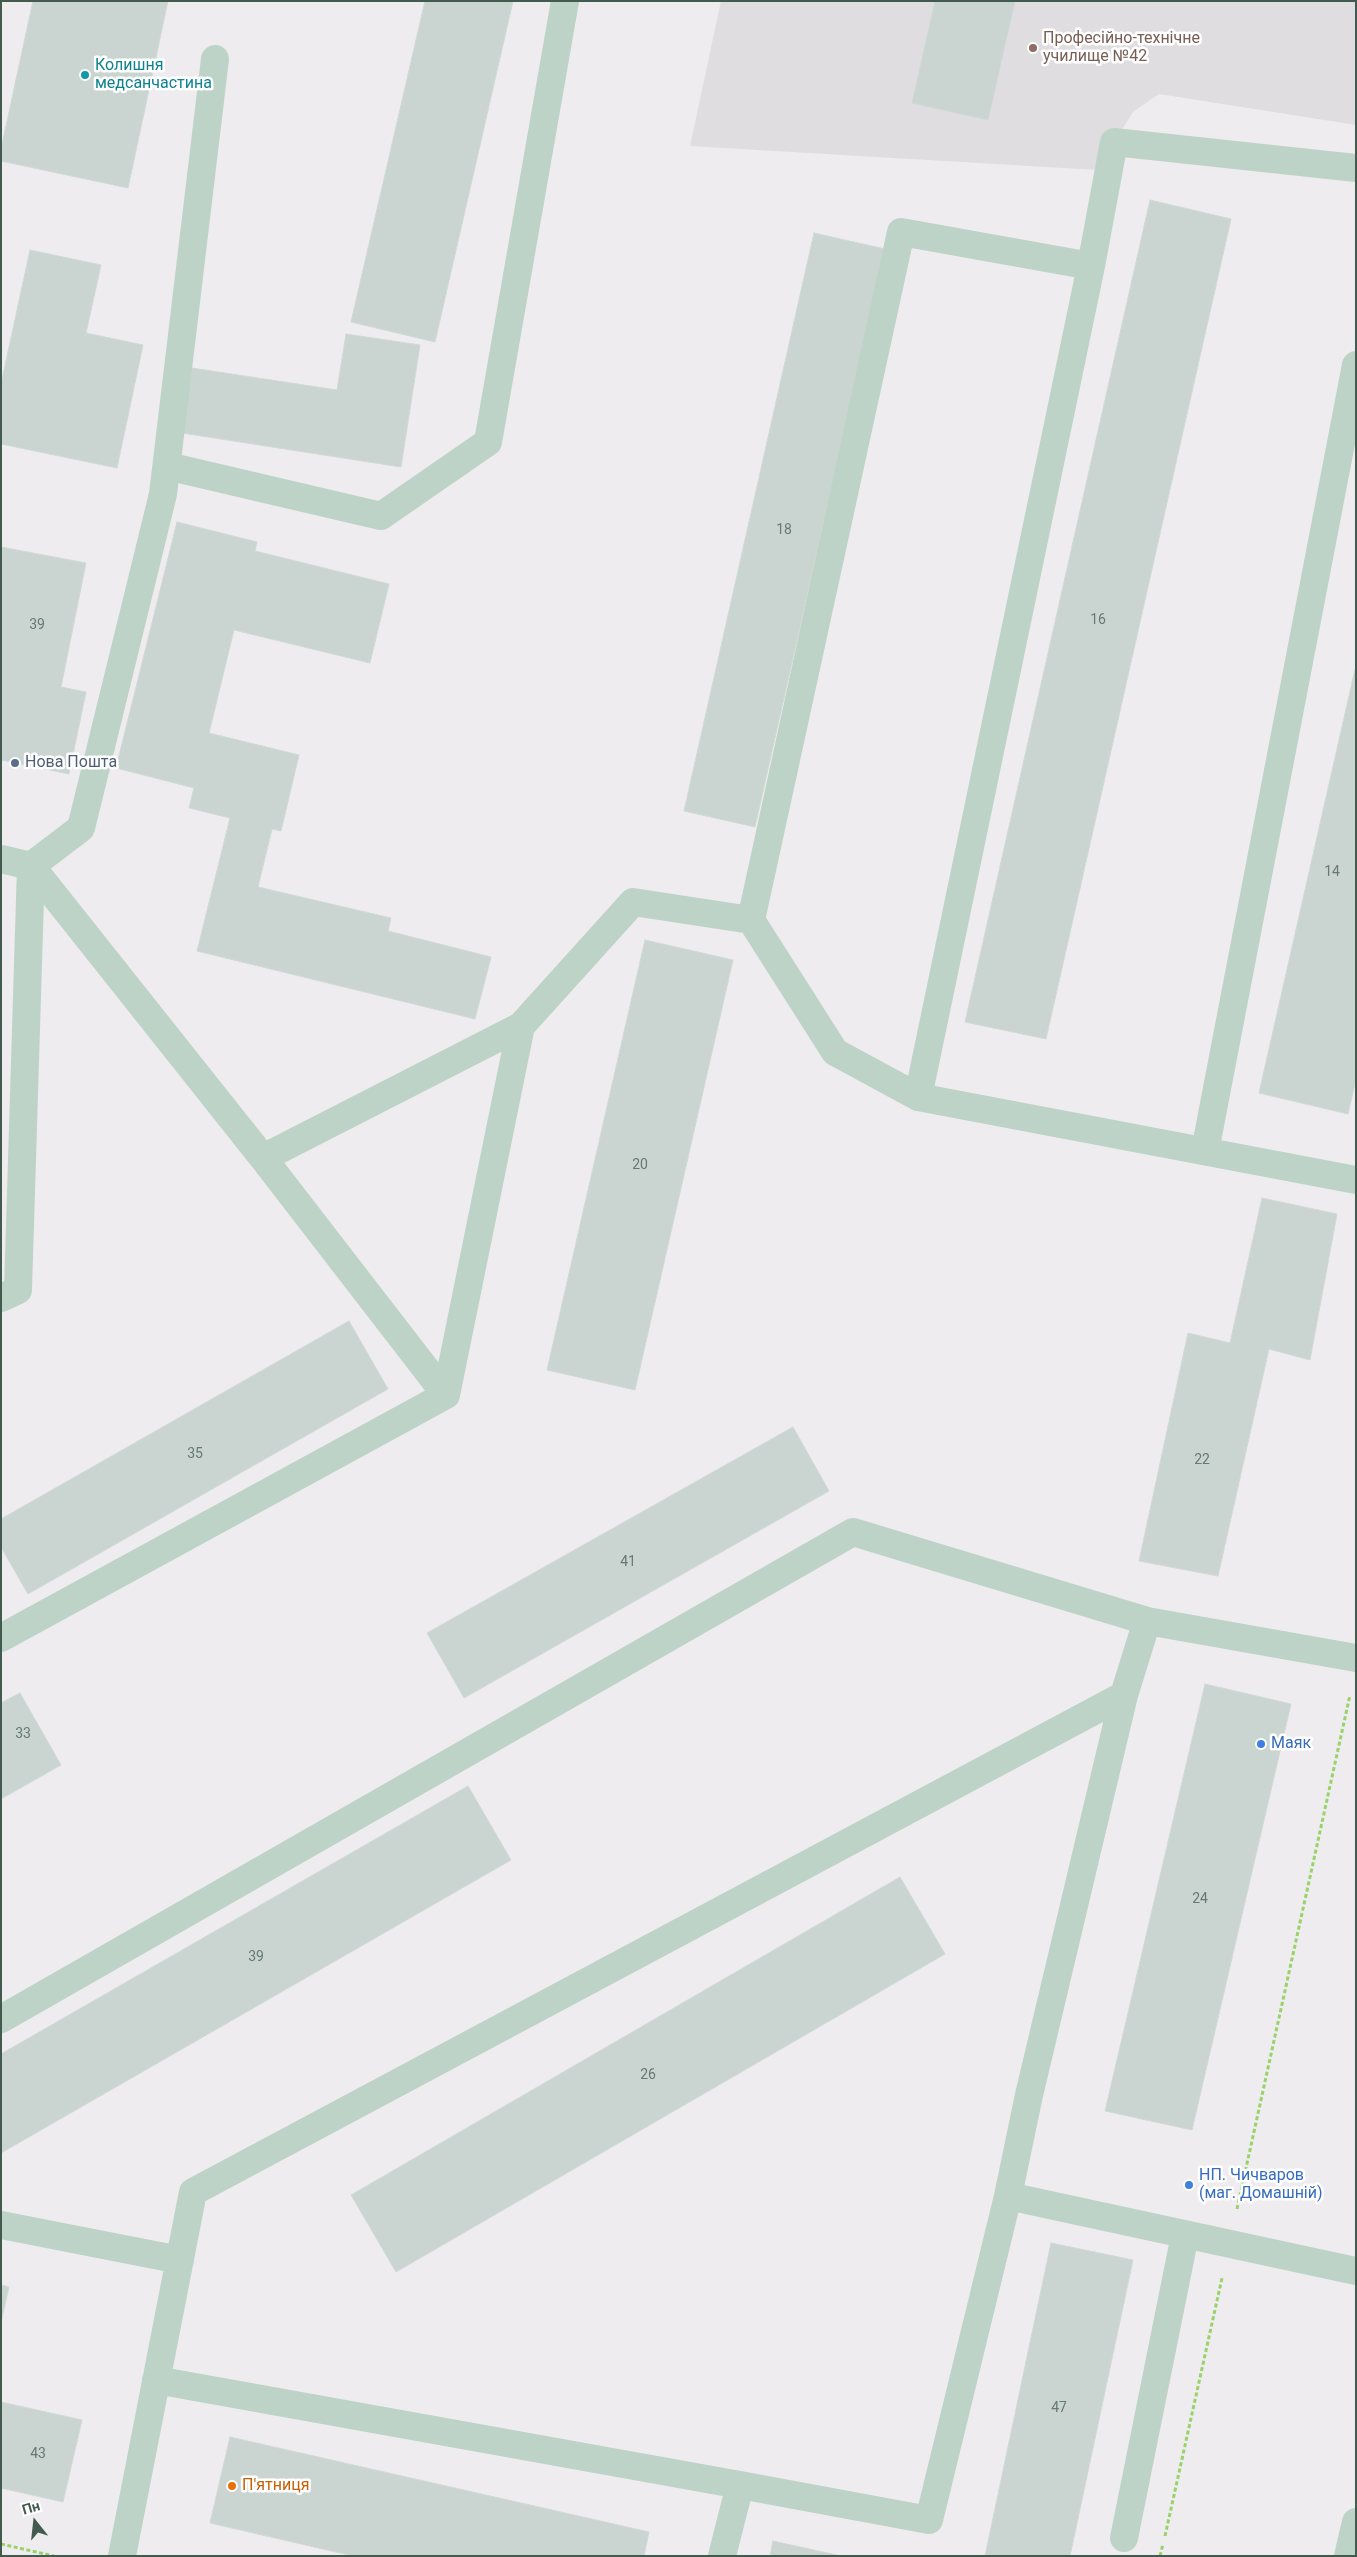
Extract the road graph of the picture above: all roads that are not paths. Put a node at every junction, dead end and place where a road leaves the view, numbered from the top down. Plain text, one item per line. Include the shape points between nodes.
1 (565, 1) edge
2 (215, 58) dead end
3 (1356, 168) edge
4 (1091, 266) junction
5 (1356, 364) edge
6 (167, 466) junction
7 (1, 859) edge
8 (31, 866) junction
9 (751, 920) junction
10 (521, 1026) junction
11 (918, 1097) junction
12 (1205, 1151) junction
13 (263, 1158) junction
14 (1356, 1180) edge
15 (1, 1298) edge
16 (446, 1395) junction
17 (1147, 1620) junction
18 (1, 1638) edge
19 (1356, 1658) edge
20 (1124, 1695) junction
21 (1, 2019) edge
22 (1008, 2196) junction
23 (1, 2225) edge
24 (1185, 2235) junction
25 (180, 2260) junction
26 (1356, 2271) edge
27 (156, 2380) junction
28 (740, 2485) junction
29 (1356, 2522) edge
30 (1124, 2538) dead end
31 (122, 2556) edge
32 (722, 2556) edge
33 (1348, 2556) edge

1 - 6 street via 488,442 381,516
2 - 6 street
3 - 4 street via 1114,142
4 - 9 street via 901,232
4 - 11 street
5 - 12 street
6 - 8 street via 163,494 81,828
7 - 8 street
8 - 13 street
8 - 15 street via 18,1290
9 - 10 street via 633,902
9 - 11 street via 835,1052
10 - 13 street
10 - 16 street
11 - 12 street
12 - 14 street
13 - 16 street
16 - 18 street
17 - 19 street
17 - 20 street
17 - 21 street via 852,1532
20 - 22 street
20 - 25 street via 193,2192
22 - 24 street
22 - 28 street via 929,2520
23 - 25 street
24 - 26 street
24 - 30 street
25 - 27 street
27 - 28 street
27 - 31 street
28 - 32 street
29 - 33 street

